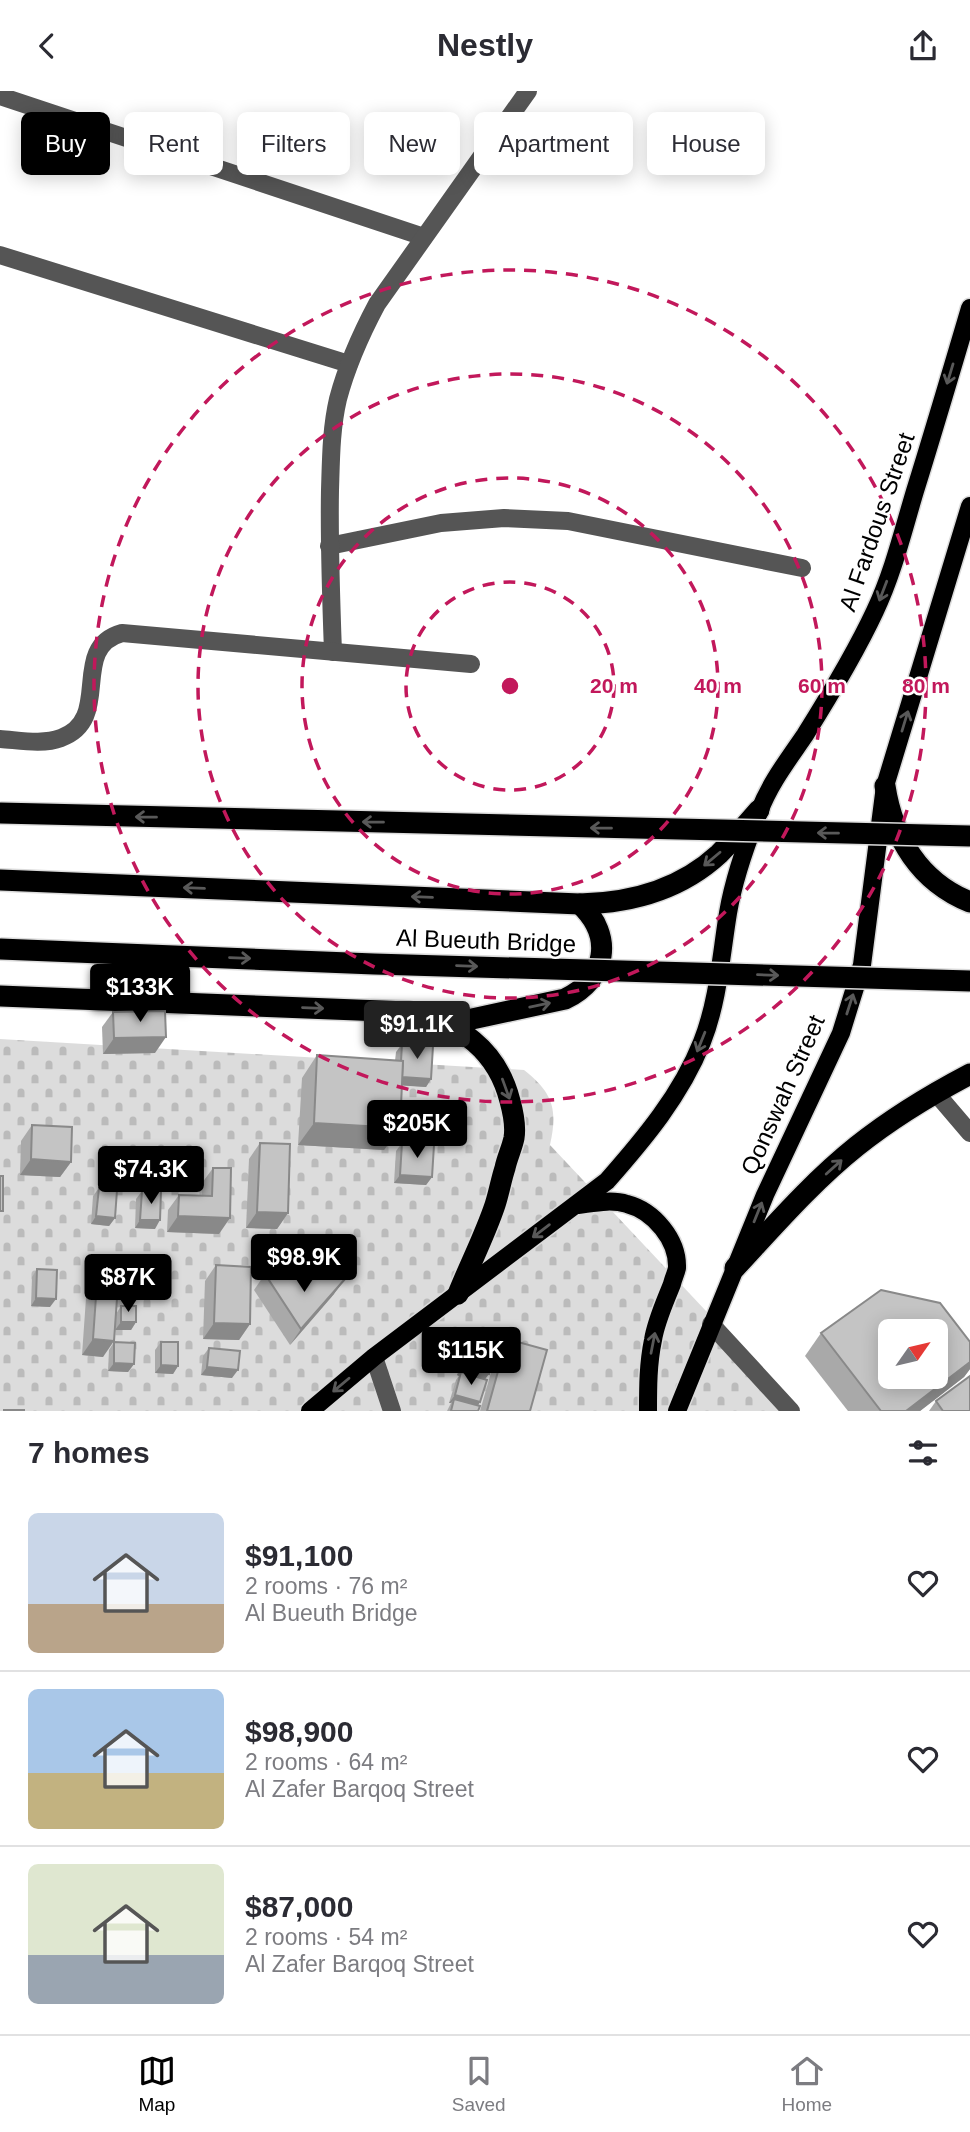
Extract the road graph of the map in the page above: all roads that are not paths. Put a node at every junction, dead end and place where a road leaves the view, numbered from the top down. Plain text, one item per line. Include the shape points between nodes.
1 (528, 91) edge
2 (0, 96) edge
3 (424, 237) junction
4 (0, 255) edge
5 (970, 308) edge
6 (349, 364) junction
7 (970, 506) edge
8 (329, 546) junction
9 (802, 568) dead end
10 (334, 652) junction
11 (471, 664) dead end
12 (0, 739) edge
13 (886, 786) junction
14 (759, 810) junction
15 (0, 813) edge
16 (970, 836) edge
17 (0, 880) edge
18 (970, 902) edge
19 (580, 904) junction
20 (0, 949) edge
21 (970, 981) edge
22 (0, 996) edge
23 (449, 1024) junction
24 (970, 1074) edge
25 (935, 1092) junction
26 (970, 1133) edge
27 (574, 1206) junction
28 (735, 1268) junction
29 (458, 1294) junction
30 (712, 1324) junction
31 (374, 1356) junction
32 (310, 1411) edge
33 (392, 1411) edge
34 (648, 1411) edge
35 (677, 1411) edge
36 (791, 1411) edge

1 - 3 street
2 - 3 street
3 - 6 street via 377,304
4 - 6 street
5 -> 14 main road, Al Fardous Street via 877,607 853,656
6 - 8 street via 331,437
13 -> 7 main road
8 - 9 street via 441,523 504,518 568,521
8 - 10 street
10 - 11 street
10 - 12 street via 122,633 110,636 95,657 85,717 75,730 44,741
13 - 18 highway via 889,810 907,852 938,885
28 -> 13 main road, Qonswah Street via 841,1033 862,965
14 -> 19 highway via 718,855 668,888 640,898
14 -> 27 main road, Al Fardous Street via 739,866 702,1042 682,1082 643,1139 607,1181
16 -> 15 highway, bridge
19 -> 17 highway
23 -> 19 highway via 579,993 597,970 602,940 591,914
20 -> 21 highway, Al Bueuth Bridge, bridge
22 -> 23 highway via 408,1012
23 -> 29 highway via 467,1035 498,1070 508,1091 514,1136 495,1205
24 - 25 highway
25 - 26 street
28 -> 25 highway via 800,1198 856,1147
27 -> 29 main road, Al Fardous Street
34 -> 27 main road via 653,1338 677,1269 674,1251 657,1221 628,1204 610,1201
28 - 30 main road, Qonswah Street
29 - 31 main road, Al Fardous Street
30 - 35 main road, Qonswah Street
30 - 36 street
31 -> 32 main road, Al Fardous Street
31 - 33 street

